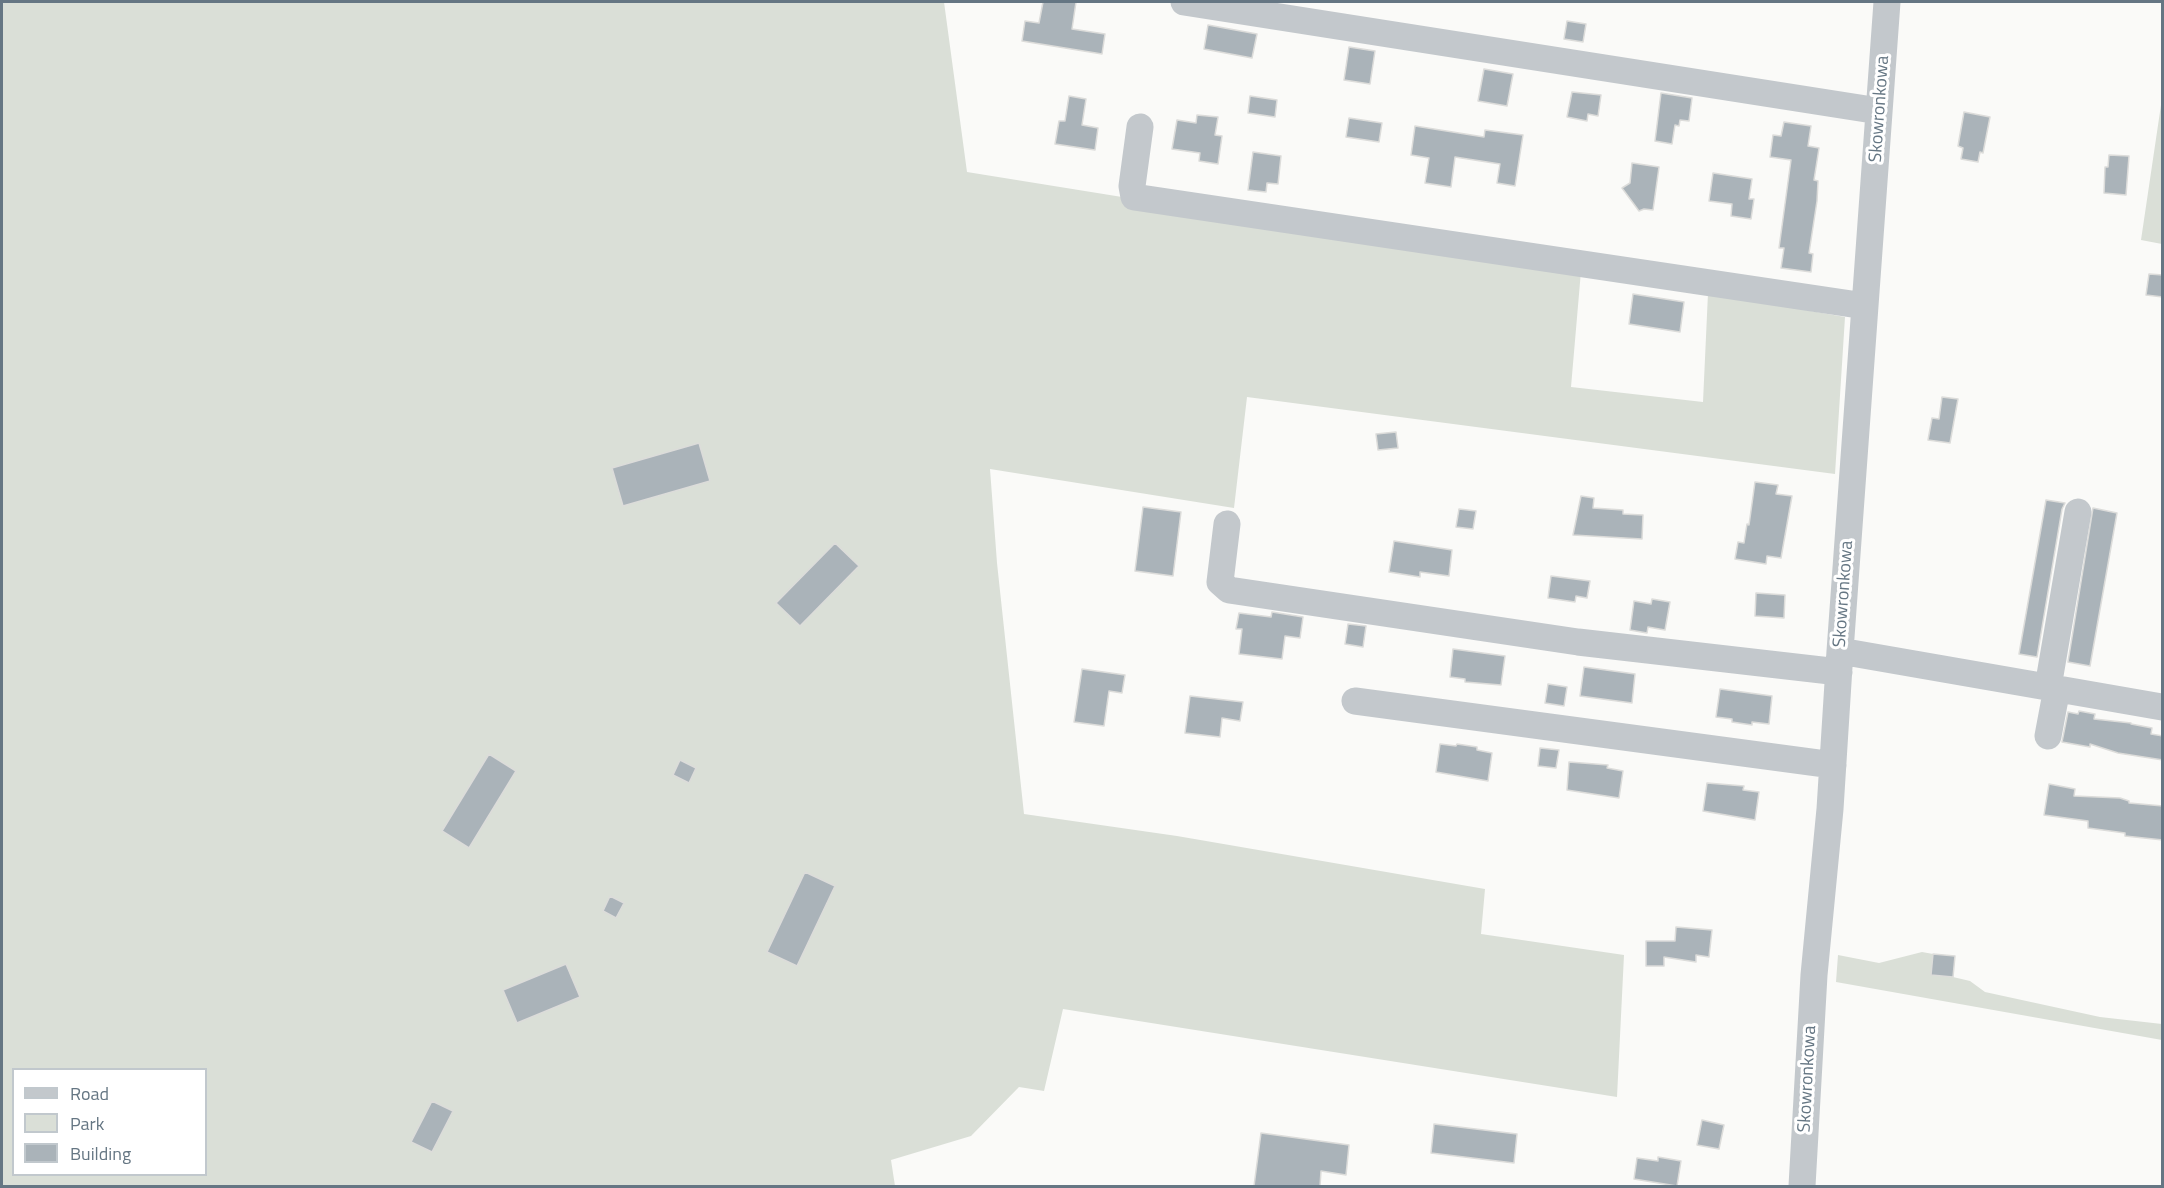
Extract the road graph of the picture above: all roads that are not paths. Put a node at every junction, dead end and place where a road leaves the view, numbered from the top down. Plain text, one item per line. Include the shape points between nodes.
1 (1184, 2) edge
2 (1887, 2) edge
3 (1879, 111) junction
4 (1140, 127) dead end
5 (1865, 306) junction
6 (2078, 512) dead end
7 (1227, 524) dead end
8 (1840, 661) junction
9 (2052, 687) junction
10 (1355, 701) dead end
11 (2163, 707) edge
12 (2049, 736) dead end
13 (1833, 765) junction
14 (1802, 1186) edge

1 - 3 street
2 - 3 street, Skowronkowa
3 - 5 street, Skowronkowa
4 - 5 street via 1134,196
5 - 8 street, Skowronkowa
6 - 9 street
7 - 8 street via 1220,582 1229,590 1578,642
8 - 9 street
8 - 13 street, Skowronkowa
9 - 11 street
9 - 12 street
10 - 13 street
13 - 14 street, Skowronkowa via 1814,975

